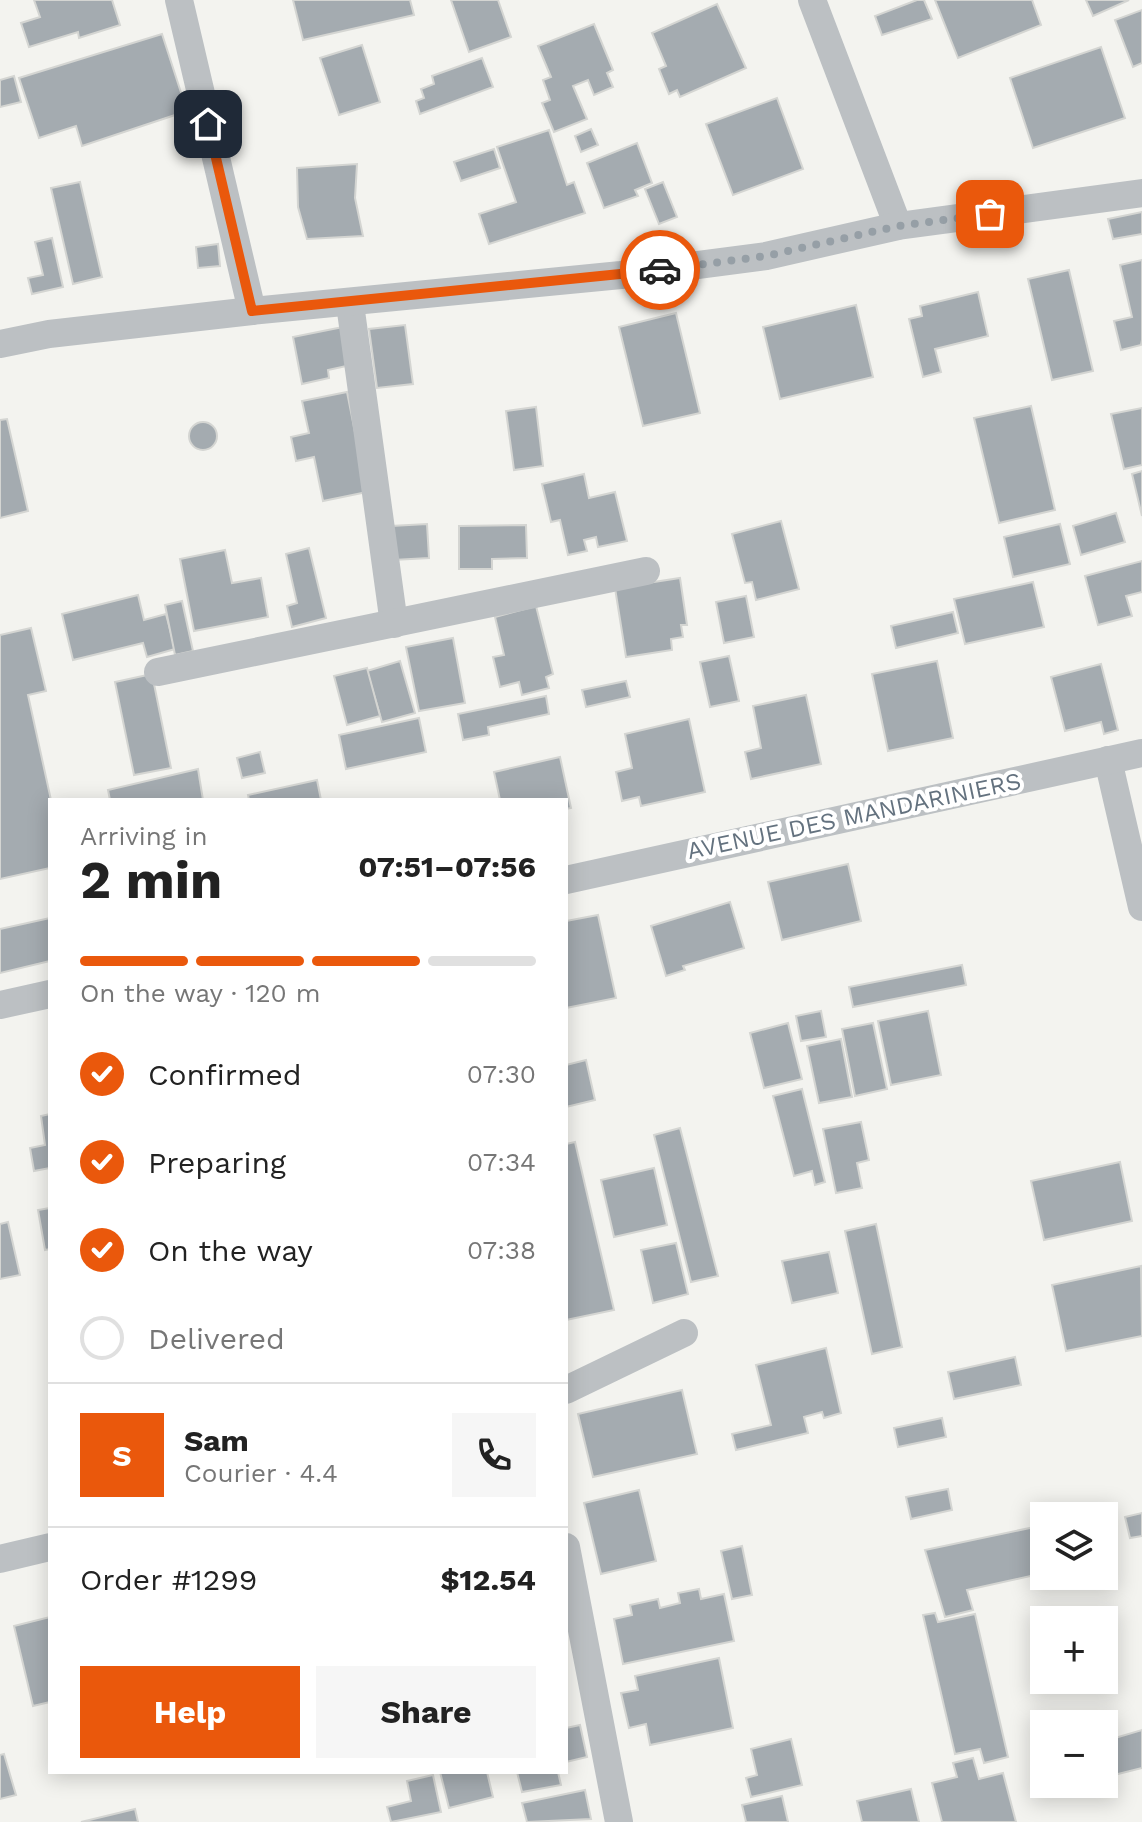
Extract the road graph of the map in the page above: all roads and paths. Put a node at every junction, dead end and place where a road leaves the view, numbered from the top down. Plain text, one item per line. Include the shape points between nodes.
1 (179, 0) edge
2 (812, 0) edge
3 (1142, 193) edge
4 (898, 226) junction
5 (350, 304) junction
6 (252, 311) junction
7 (0, 344) edge
8 (646, 571) dead end
9 (394, 624) junction
10 (158, 672) dead end
11 (1142, 753) edge
12 (1108, 760) junction
13 (568, 880) edge
14 (1142, 907) edge
15 (48, 994) edge
16 (0, 1005) edge
17 (684, 1333) dead end
18 (568, 1389) edge
19 (48, 1547) edge
20 (568, 1557) edge
21 (0, 1559) edge
22 (619, 1822) edge

1 - 6 street
2 - 4 street
3 - 4 street
4 - 5 street via 766,256
5 - 6 street
5 - 9 street
6 - 7 street
8 - 9 street
9 - 10 street
11 - 12 street, AVENUE DES MANDARINIERS
12 - 13 street, AVENUE DES MANDARINIERS
12 - 14 street
15 - 16 street
17 - 18 street
19 - 21 street
20 - 22 street

